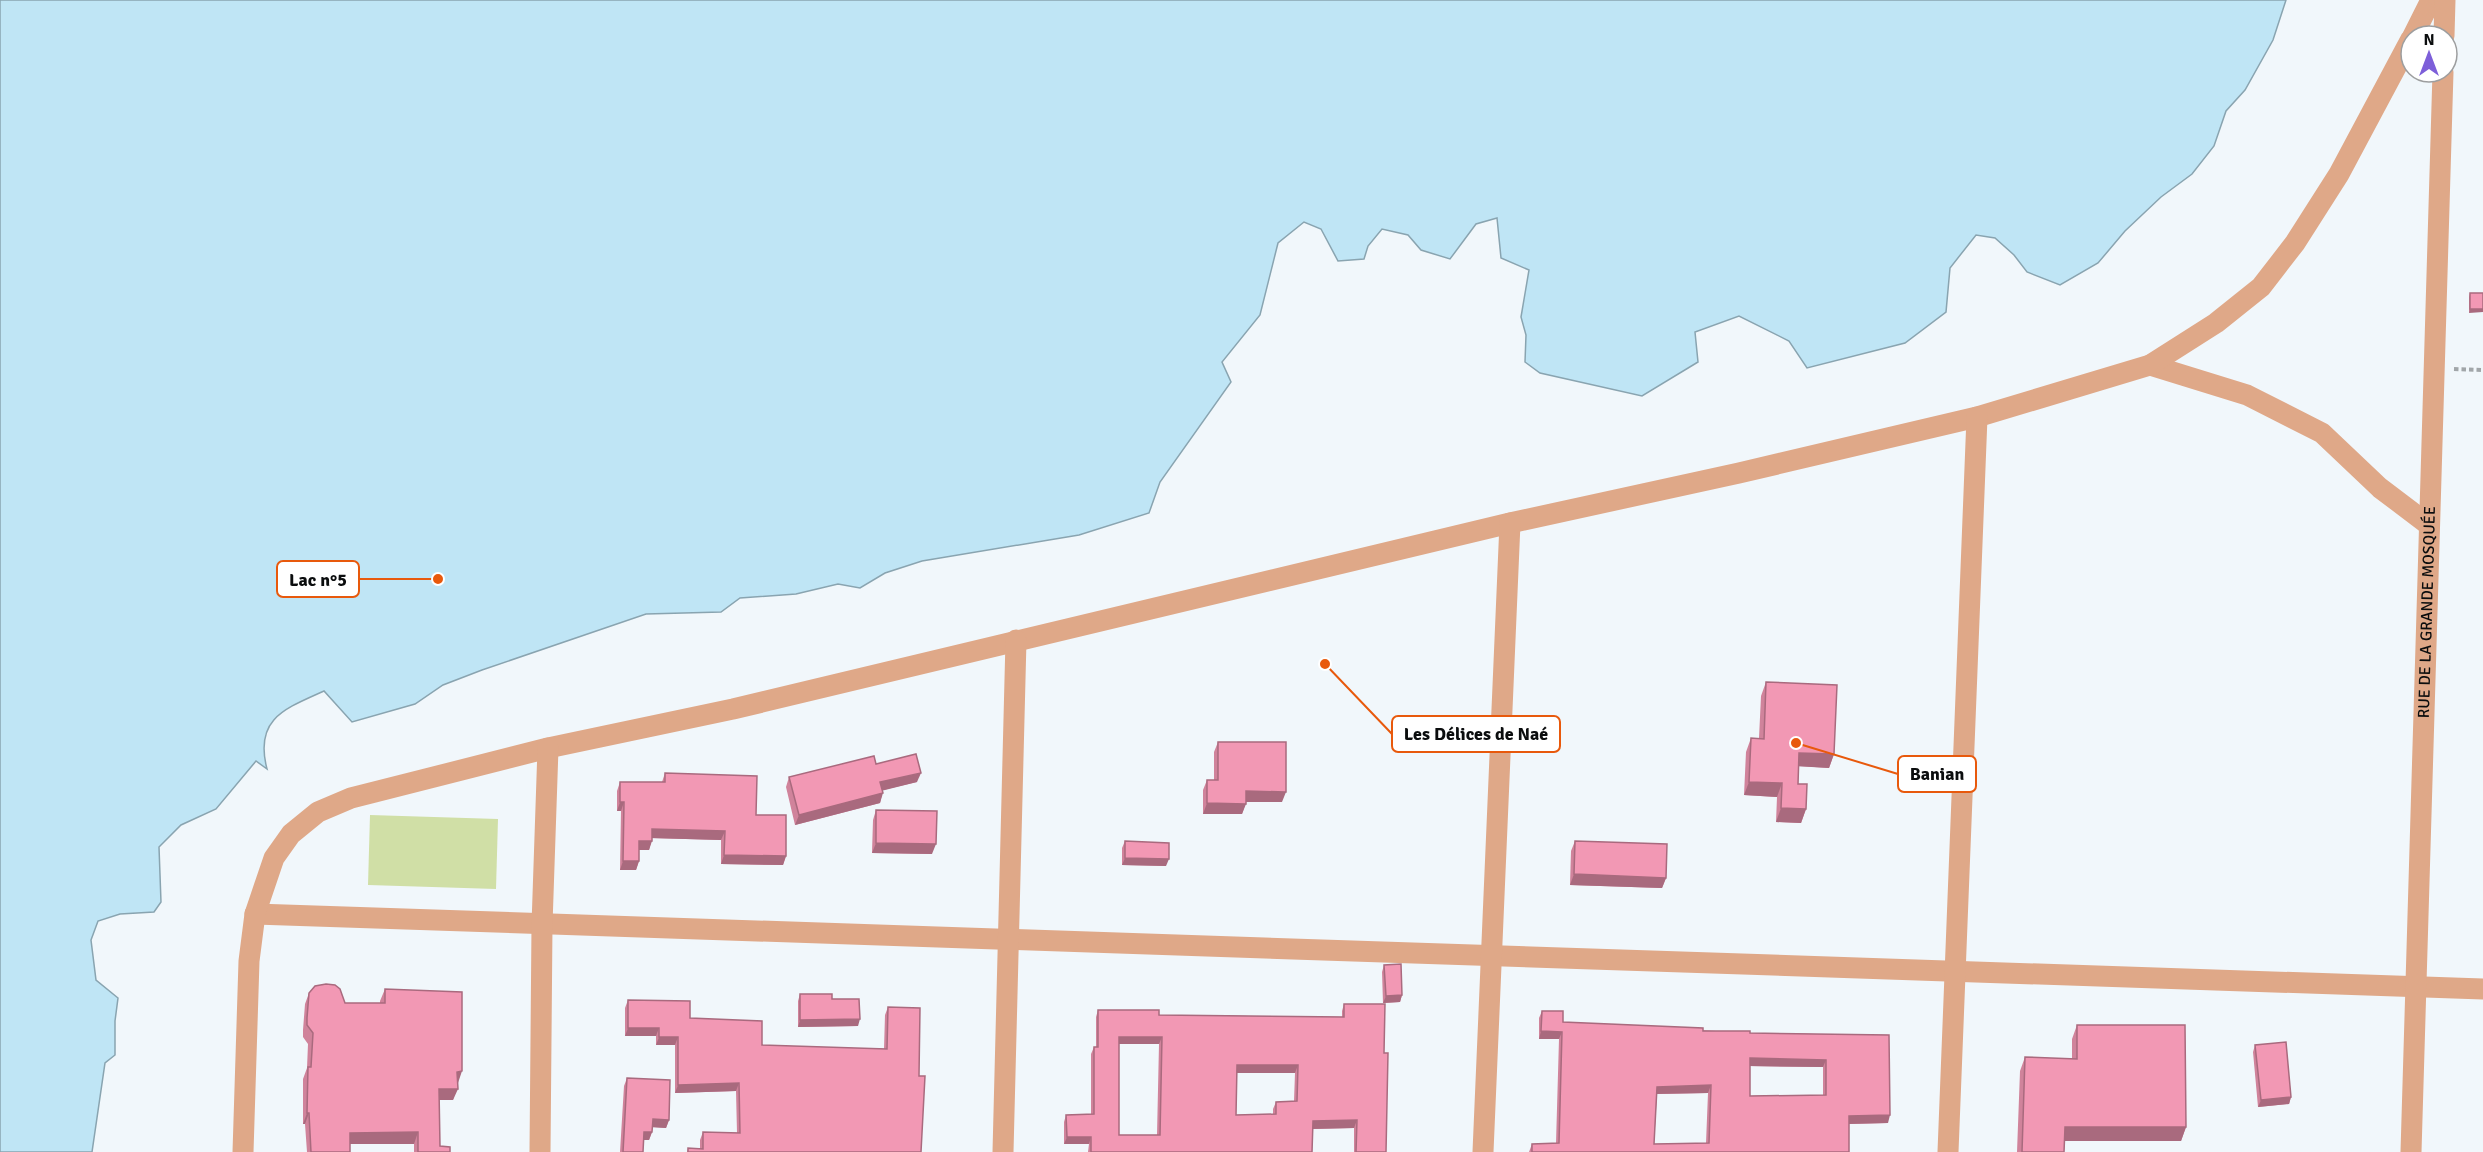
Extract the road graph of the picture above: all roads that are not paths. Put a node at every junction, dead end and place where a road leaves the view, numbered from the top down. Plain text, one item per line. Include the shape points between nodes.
1 (2431, 0) edge
2 (2445, 0) edge
3 (2419, 24) edge
4 (2444, 24) edge
5 (2399, 62) edge
6 (2443, 84) edge
7 (2150, 365) junction
8 (1977, 417) junction
9 (1510, 523) junction
10 (2429, 525) junction
11 (1016, 640) junction
12 (548, 748) junction
13 (255, 914) junction
14 (542, 925) junction
15 (1008, 940) junction
16 (1491, 956) junction
17 (1955, 972) junction
18 (2416, 987) junction
19 (2483, 989) edge
20 (243, 1152) edge
21 (540, 1152) edge
22 (1003, 1152) edge
23 (1483, 1152) edge
24 (1948, 1152) edge
25 (2411, 1152) edge

1 - 3 street
2 - 4 street
5 - 7 street via 2339,174 2295,243 2260,287 2216,323
6 - 10 street, RUE DE LA GRANDE MOSQUÉE
7 - 8 street
7 - 10 street via 2247,395 2322,433 2380,488
8 - 9 street
8 - 17 street
9 - 11 street
9 - 16 street
10 - 18 street, RUE DE LA GRANDE MOSQUÉE
11 - 12 street via 733,709
11 - 15 street
12 - 13 street via 351,798 318,812 291,834 274,858
12 - 14 street
13 - 14 street
13 - 20 street via 249,961
14 - 15 street
14 - 21 street
15 - 16 street
15 - 22 street
16 - 17 street
16 - 23 street
17 - 18 street
17 - 24 street
18 - 19 street
18 - 25 street, RUE DE LA GRANDE MOSQUÉE

